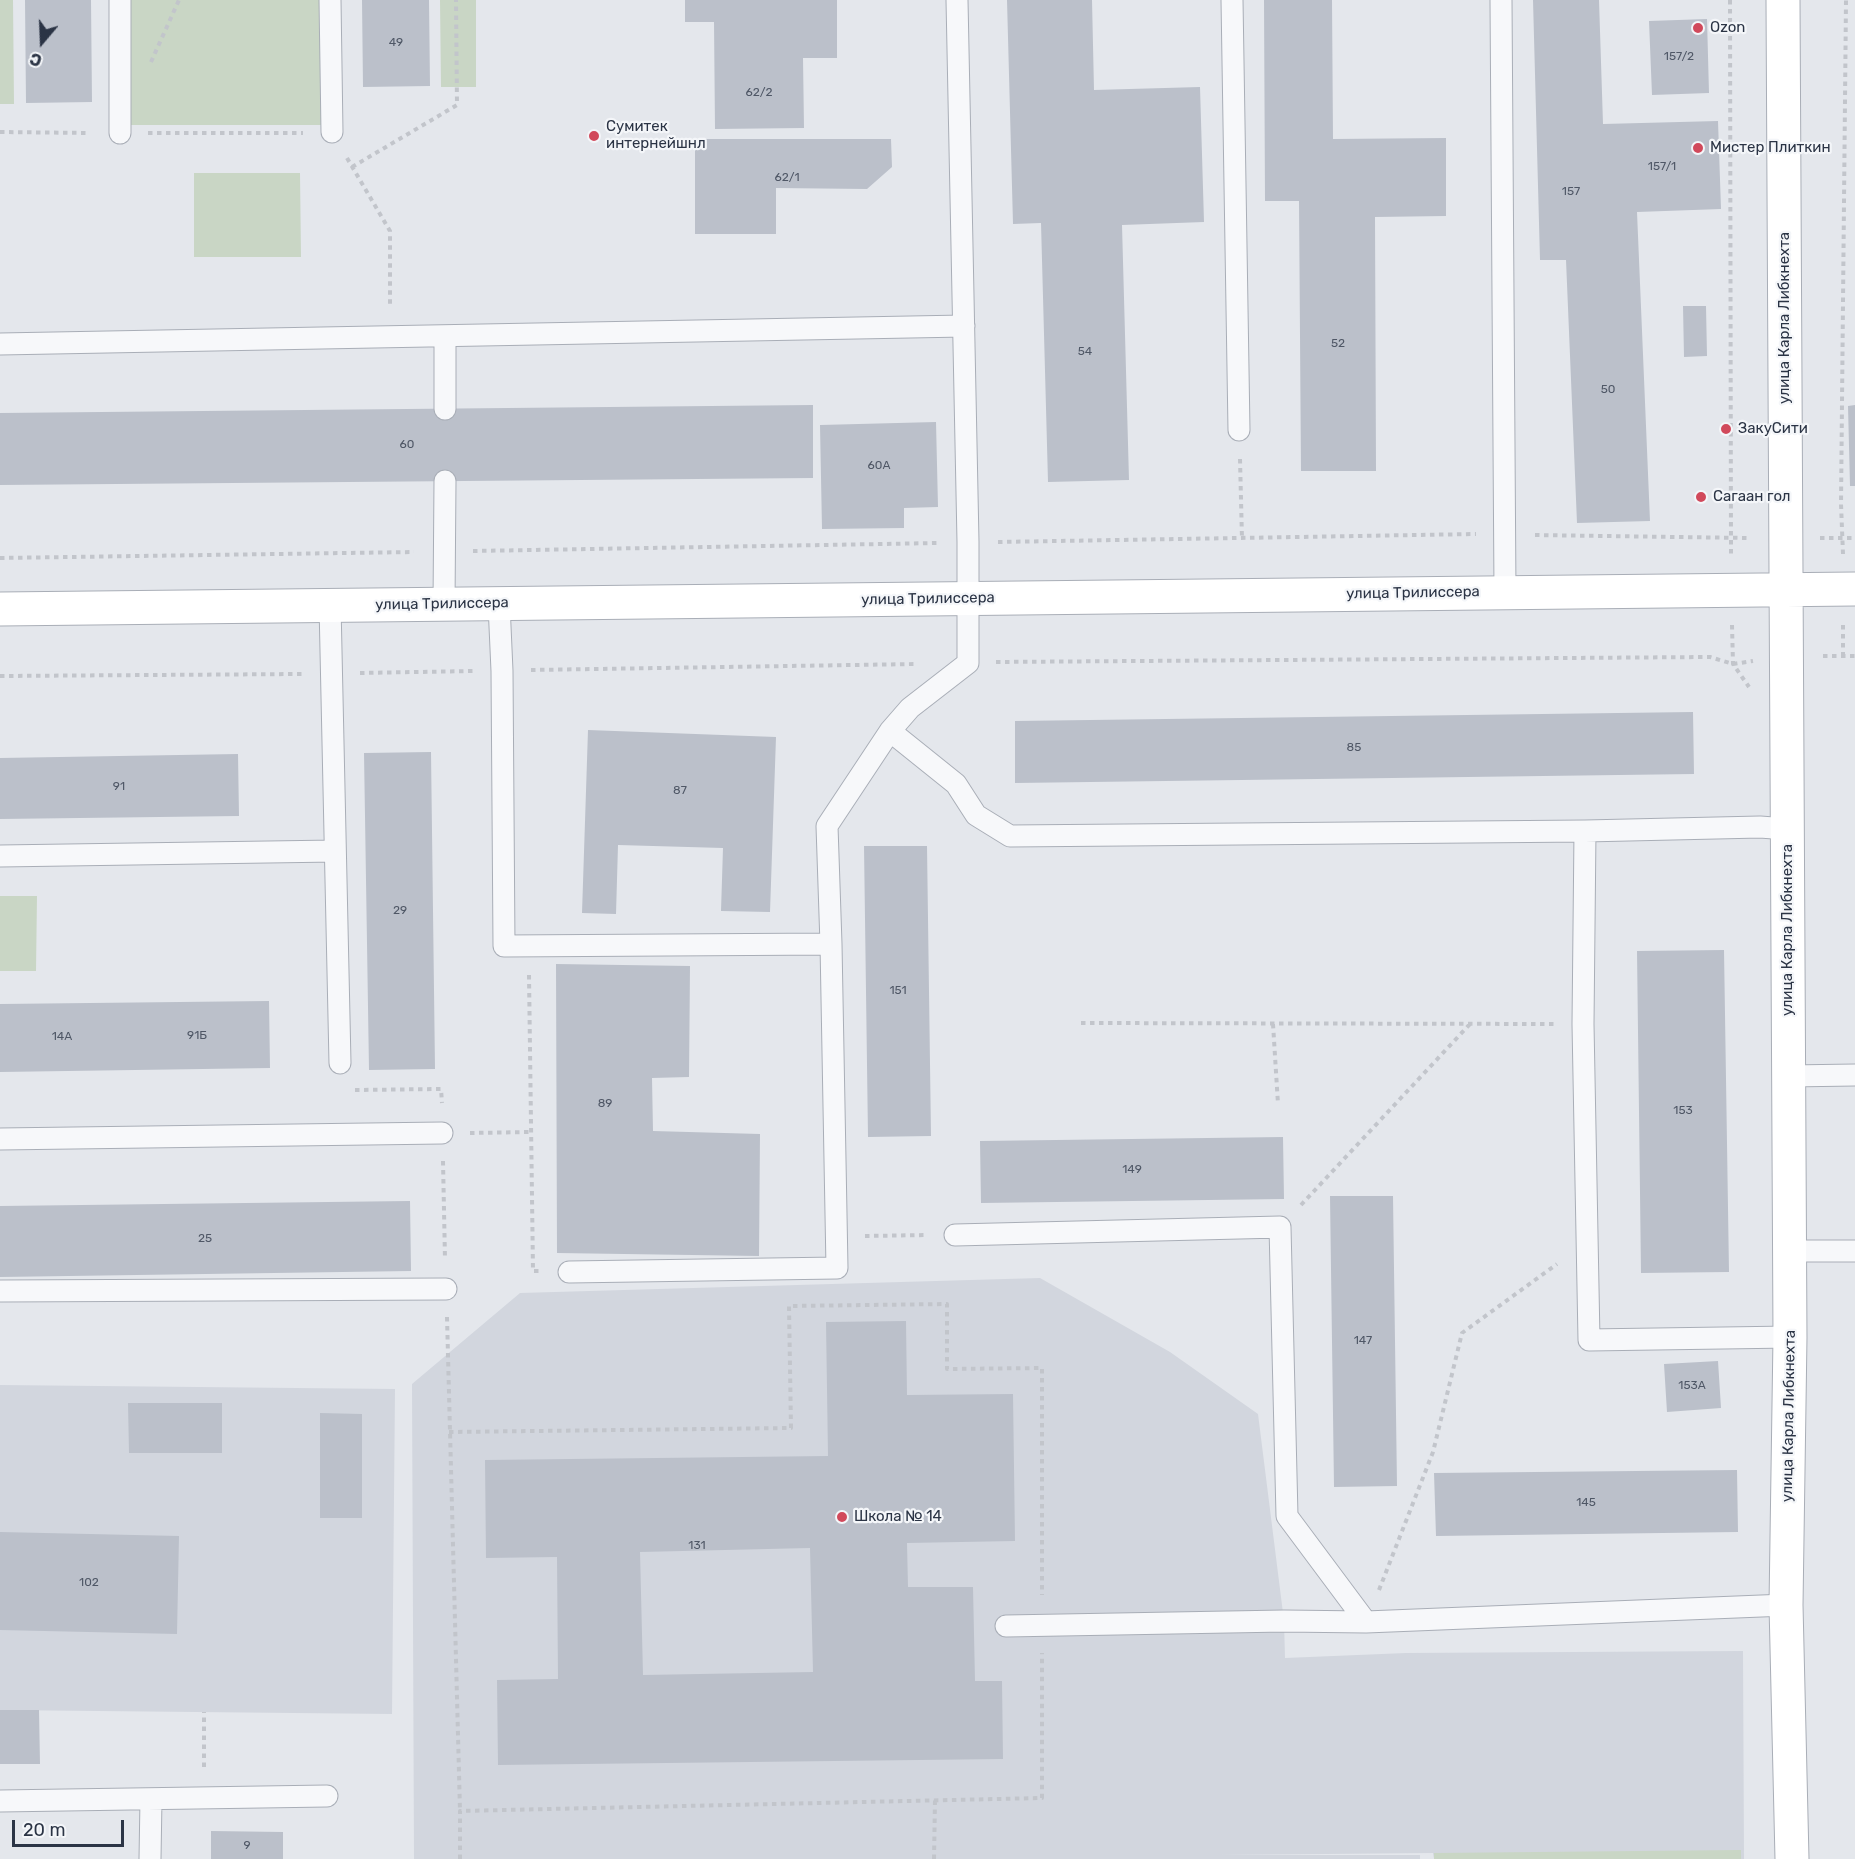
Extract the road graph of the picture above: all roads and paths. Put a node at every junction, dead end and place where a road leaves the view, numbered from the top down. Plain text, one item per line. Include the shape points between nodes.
1 (120, 0) edge
2 (330, 0) edge
3 (456, 0) edge
4 (957, 0) edge
5 (1232, 0) edge
6 (1501, 0) edge
7 (1783, 0) edge
8 (1846, 0) edge
9 (0, 132) edge
10 (332, 132) junction
11 (120, 133) junction
12 (352, 167) junction
13 (964, 326) junction
14 (445, 336) junction
15 (390, 337) junction
16 (0, 345) edge
17 (445, 409) dead end
18 (1239, 430) joint
19 (445, 481) dead end
20 (1504, 535) junction
21 (1785, 538) junction
22 (1842, 538) junction
23 (1855, 538) edge
24 (1242, 539) junction
25 (968, 542) junction
26 (445, 551) junction
27 (0, 558) edge
28 (1855, 589) edge
29 (1786, 590) junction
30 (1505, 591) junction
31 (969, 599) junction
32 (444, 604) junction
33 (499, 604) junction
34 (330, 605) junction
35 (0, 609) edge
36 (1710, 657) dead end
37 (968, 663) junction
38 (502, 671) junction
39 (331, 674) junction
40 (0, 676) edge
41 (890, 731) junction
42 (1787, 829) junction
43 (1585, 831) junction
44 (335, 851) junction
45 (0, 856) edge
46 (831, 944) junction
47 (529, 946) junction
48 (1081, 1023) dead end
49 (1273, 1024) junction
50 (1470, 1024) junction
51 (1583, 1024) junction
52 (340, 1063) joint
53 (1855, 1075) edge
54 (1789, 1076) junction
55 (1278, 1104) dead end
56 (531, 1132) junction
57 (442, 1133) junction
58 (0, 1139) edge
59 (1280, 1227) junction
60 (955, 1235) joint
61 (836, 1237) junction
62 (1587, 1242) junction
63 (1790, 1251) junction
64 (1855, 1251) edge
65 (569, 1272) joint
66 (446, 1289) junction
67 (0, 1291) edge
68 (1790, 1337) junction
69 (449, 1432) junction
70 (1786, 1605) junction
71 (1366, 1622) junction
72 (1042, 1625) junction
73 (1006, 1626) dead end
74 (204, 1712) dead end
75 (327, 1796) dead end
76 (204, 1798) junction
77 (151, 1799) junction
78 (935, 1800) junction
79 (0, 1801) edge
80 (460, 1811) junction
81 (150, 1859) edge
82 (460, 1859) edge
83 (934, 1859) edge
84 (1792, 1859) edge

1 - 11 lane
2 - 10 lane
3 - 12 path via 457,105
4 - 13 lane
5 - 18 lane
6 - 20 lane
7 - 21 street, улица Карла Либкнехта
8 - 22 path
9 - 11 path
10 - 11 path
10 - 12 path
12 - 15 path via 390,231
13 - 14 lane
13 - 25 lane
14 - 15 lane
14 - 17 lane
15 - 16 lane
18 - 24 path
19 - 26 lane
20 - 21 path
20 - 24 path
20 - 30 lane
21 - 22 path
21 - 29 street, улица Карла Либкнехта
22 - 23 path
24 - 25 path
25 - 26 path
25 - 31 lane
26 - 27 path
26 - 32 lane
28 - 29 street, улица Трилиссера
29 - 30 street, улица Трилиссера
29 - 42 street, улица Карла Либкнехта
30 - 31 street, улица Трилиссера
31 - 33 street, улица Трилиссера
31 - 37 lane
32 - 33 street, улица Трилиссера
32 - 34 street, улица Трилиссера
33 - 38 lane
34 - 35 street, улица Трилиссера
34 - 39 lane
36 - 37 path
37 - 38 path
37 - 41 lane via 910,708
38 - 39 path
38 - 47 lane via 504,946
39 - 40 path
39 - 44 lane
41 - 43 lane via 956,784 976,815 1010,836
41 - 46 lane via 827,826
42 - 43 lane
42 - 54 street, улица Карла Либкнехта
43 - 51 lane
44 - 45 lane
44 - 52 lane
46 - 47 lane
46 - 61 lane
47 - 56 path
48 - 49 path
49 - 50 path
49 - 55 path
50 - 51 path
50 - 59 path
51 - 62 lane
52 - 57 path via 348,1090 441,1089
53 - 54 lane
54 - 63 street, улица Карла Либкнехта
56 - 57 path
56 - 65 path via 533,1271
57 - 58 lane
57 - 66 path
59 - 60 lane
59 - 71 lane via 1287,1516
60 - 61 path
61 - 65 lane via 838,1275
62 - 68 lane via 1589,1340
62 - 71 path via 1462,1333 1433,1452
63 - 64 lane
63 - 68 street, улица Карла Либкнехта
66 - 67 lane
66 - 69 path
68 - 70 street, улица Карла Либкнехта
69 - 72 path via 791,1428 789,1306 946,1304 947,1369 1042,1368
69 - 80 path
70 - 71 lane
70 - 84 street, улица Карла Либкнехта
71 - 72 lane
72 - 73 lane
72 - 78 path via 1042,1798
74 - 76 path
75 - 76 lane
76 - 77 lane
77 - 79 lane
77 - 81 lane
78 - 80 path
78 - 83 path
80 - 82 path

